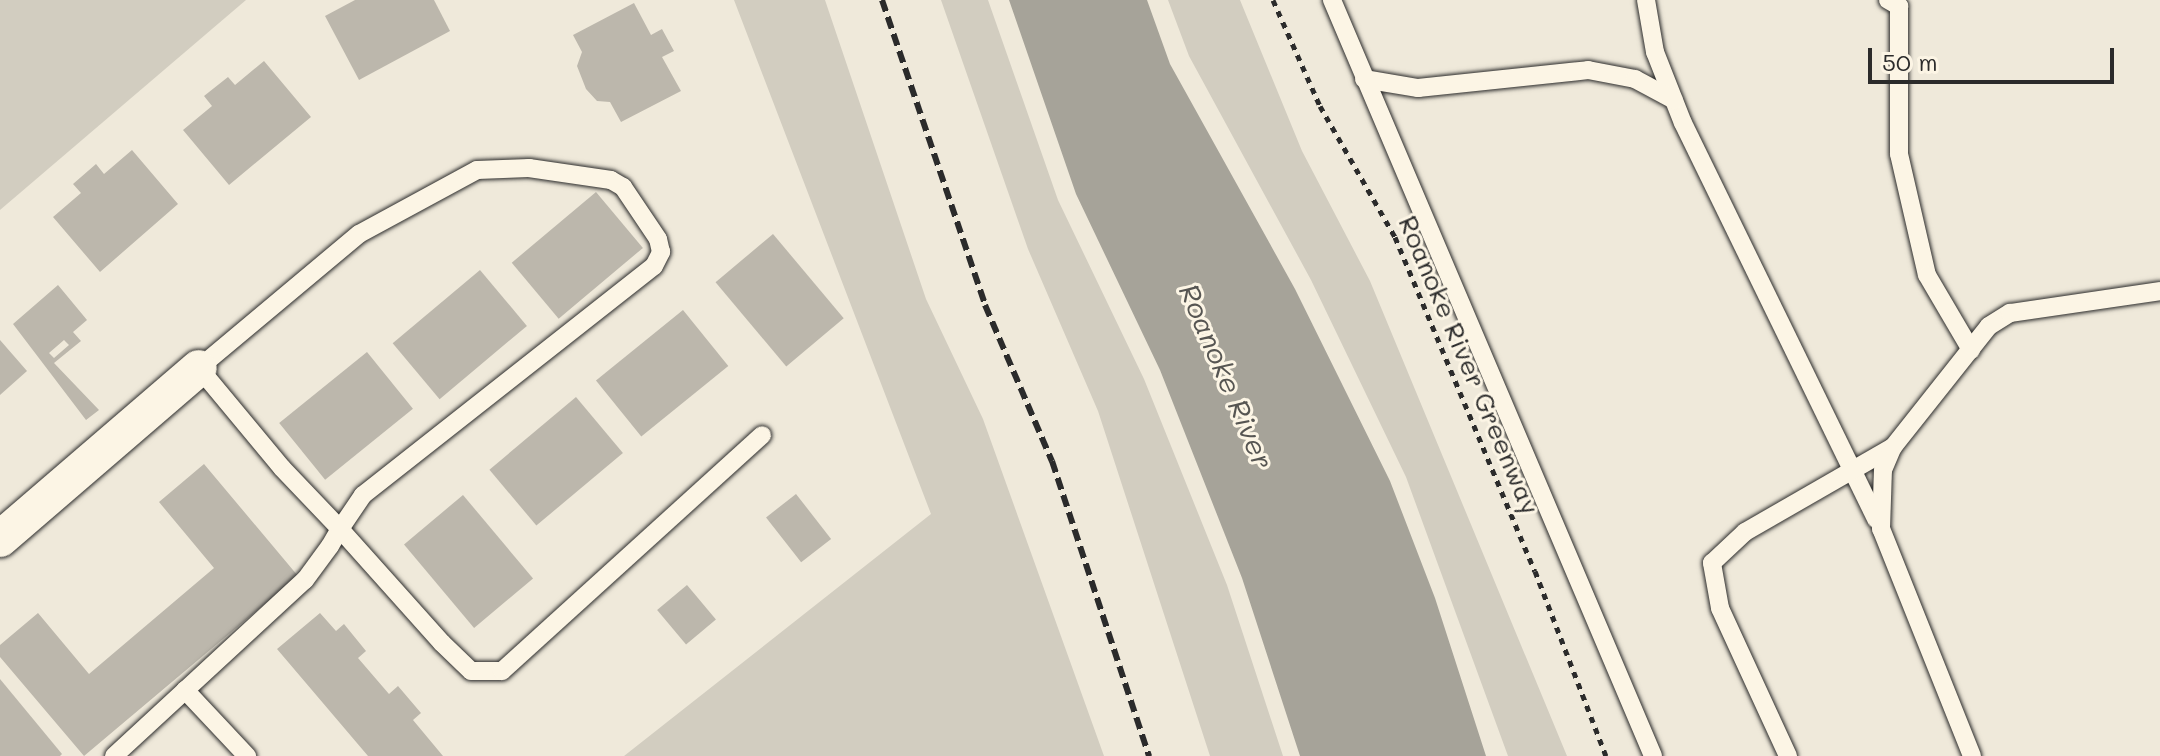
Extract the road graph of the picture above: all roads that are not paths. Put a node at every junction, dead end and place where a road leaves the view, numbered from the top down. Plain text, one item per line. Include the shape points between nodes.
1 (1332, 0) edge
2 (1646, 0) edge
3 (1888, 0) edge
4 (1364, 79) junction
5 (1674, 100) junction
6 (2160, 291) edge
7 (1971, 350) junction
8 (199, 368) junction
9 (762, 435) dead end
10 (1893, 447) junction
11 (1853, 472) junction
12 (340, 529) junction
13 (1882, 532) junction
14 (0, 539) edge
15 (185, 690) junction
16 (114, 756) edge
17 (247, 756) edge
18 (1653, 756) edge
19 (1788, 756) edge
20 (1972, 756) edge

1 - 4 lane
2 - 5 lane via 1655,52
3 - 7 lane via 1899,6 1899,154 1927,275
4 - 5 lane via 1418,88 1588,70 1635,79
4 - 18 lane
5 - 11 lane
6 - 7 lane via 2010,313 1989,326
7 - 10 lane
8 - 12 lane
8 - 12 lane via 359,234 477,170 570,171 623,187 658,239 661,252 654,266 363,495
8 - 14 street
9 - 12 lane via 502,671 487,675 471,671 442,643
10 - 11 lane
10 - 13 lane via 1878,499
11 - 13 lane
11 - 19 lane via 1745,532 1712,563 1720,608
12 - 15 lane via 305,580
13 - 20 lane
15 - 16 lane
15 - 17 lane

